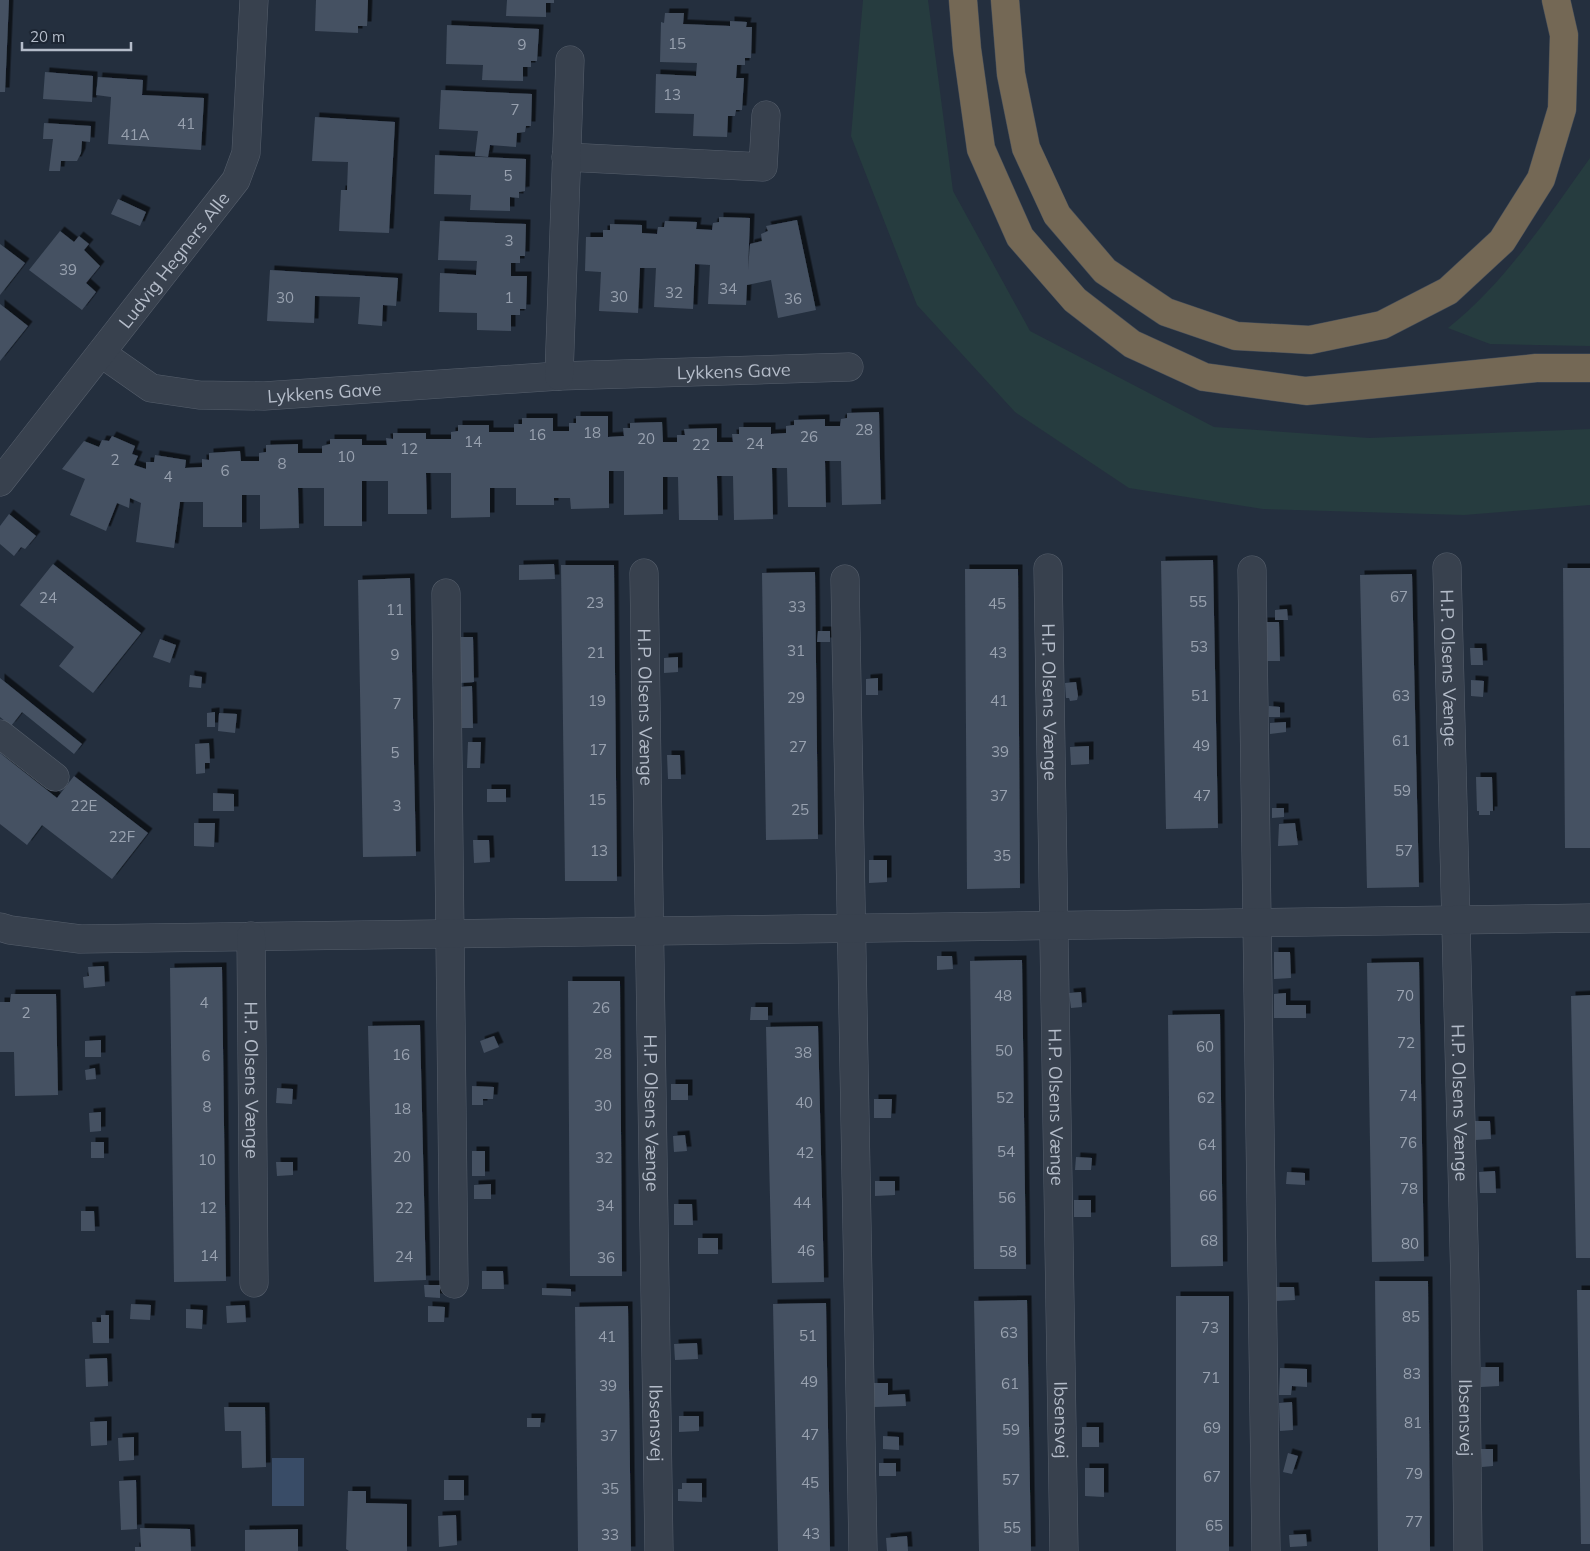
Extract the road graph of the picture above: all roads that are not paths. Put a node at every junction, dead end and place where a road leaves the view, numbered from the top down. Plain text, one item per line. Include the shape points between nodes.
1 (254, 0) edge
2 (963, 0) edge
3 (1005, 0) edge
4 (1556, 0) edge
5 (570, 60) dead end
6 (766, 115) dead end
7 (566, 157) junction
8 (101, 353) junction
9 (849, 367) dead end
10 (1590, 368) edge
11 (559, 376) junction
12 (0, 482) edge
13 (1447, 567) dead end
14 (1048, 568) dead end
15 (1252, 570) dead end
16 (644, 573) dead end
17 (845, 579) dead end
18 (446, 593) dead end
19 (0, 734) edge
20 (55, 777) dead end
21 (1590, 918) edge
22 (1456, 920) junction
23 (1257, 923) junction
24 (1054, 925) junction
25 (0, 927) edge
26 (852, 929) junction
27 (649, 931) junction
28 (449, 934) junction
29 (251, 936) junction
30 (254, 1283) dead end
31 (454, 1284) dead end
32 (1465, 1285) joint
33 (1060, 1289) joint
34 (655, 1295) joint
35 (659, 1551) edge
36 (863, 1551) edge
37 (1064, 1551) edge
38 (1266, 1551) edge
39 (1468, 1551) edge

1 - 8 street, Ludvig Hegners Alle via 246,153 236,180
2 - 10 highway via 966,48 981,149 1020,237 1075,300 1132,344 1204,377 1306,392 1536,368
3 - 4 highway via 1011,74 1026,148 1057,215 1105,271 1166,312 1236,336 1310,340 1382,325 1431,300 1448,291 1502,241 1541,179 1562,109 1564,35
5 - 7 street
6 - 7 street via 763,167
7 - 11 street
8 - 11 street, Lykkens Gave via 151,388 199,395 264,396
8 - 12 street, Ludvig Hegners Alle
9 - 11 street, Lykkens Gave
13 - 22 street, H.P. Olsens Vænge
14 - 24 street, H.P. Olsens Vænge
15 - 23 street
16 - 27 street, H.P. Olsens Vænge
17 - 26 street
18 - 28 street
19 - 20 street
21 - 22 street
22 - 23 street
22 - 32 street, H.P. Olsens Vænge
23 - 24 street
23 - 38 street
24 - 26 street
24 - 33 street, H.P. Olsens Vænge
25 - 29 street via 80,939
26 - 27 street
26 - 36 street
27 - 28 street
27 - 34 street, H.P. Olsens Vænge
28 - 29 street
28 - 31 street
29 - 30 street, H.P. Olsens Vænge
32 - 39 street, Ibsensvej
33 - 37 street, Ibsensvej
34 - 35 street, Ibsensvej

